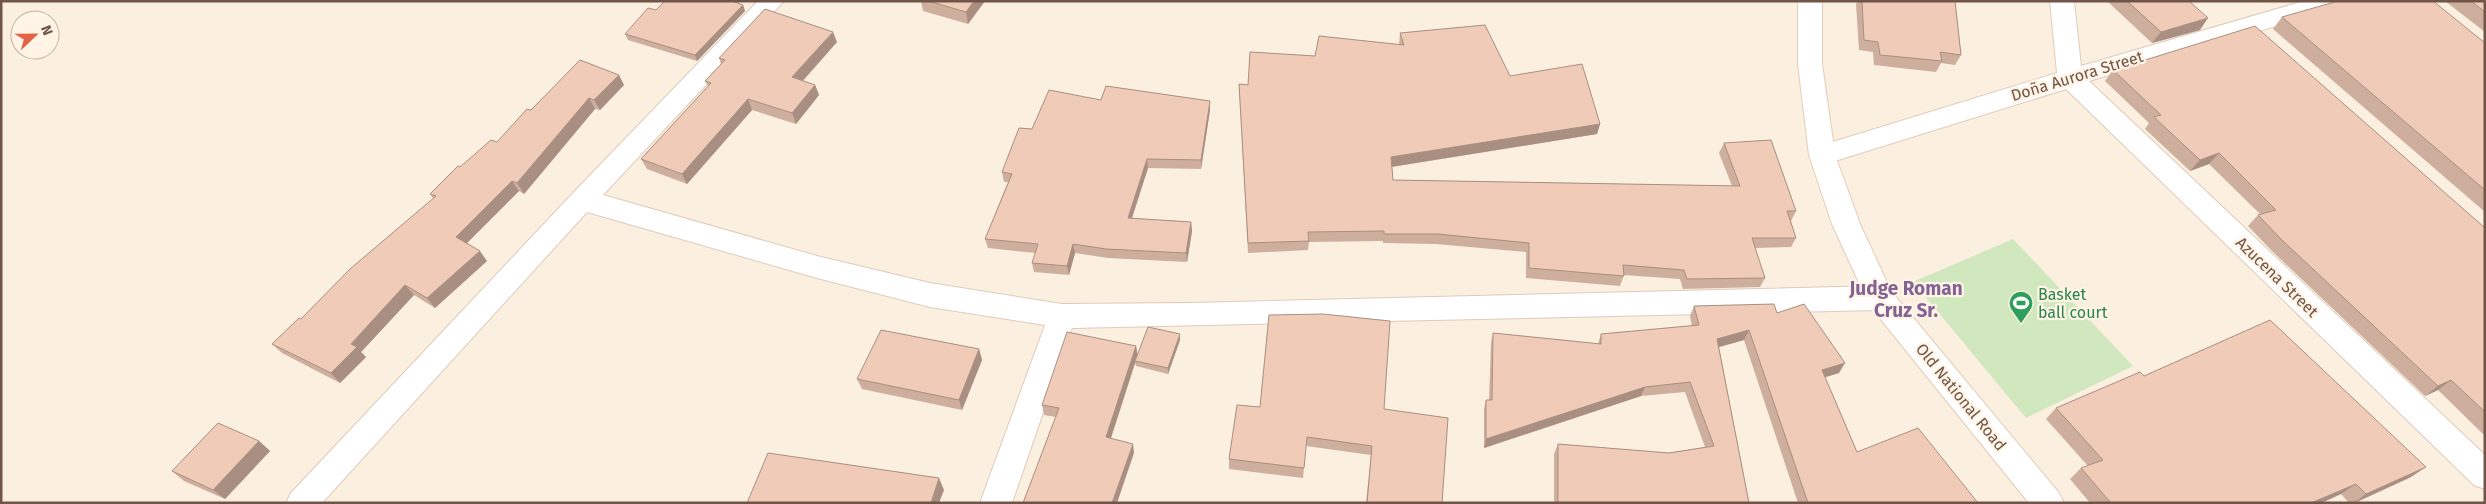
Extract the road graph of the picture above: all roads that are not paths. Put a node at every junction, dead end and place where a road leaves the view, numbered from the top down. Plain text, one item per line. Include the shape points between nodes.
1 (772, 1) edge
2 (1810, 1) edge
3 (2062, 1) edge
4 (2333, 1) edge
5 (2250, 25) junction
6 (2272, 44) edge
7 (2070, 78) junction
8 (1822, 155) junction
9 (582, 200) junction
10 (1880, 298) junction
11 (1062, 316) junction
12 (2485, 476) edge
13 (302, 503) edge
14 (996, 503) edge
15 (2048, 503) edge

1 - 9 street
2 - 8 street, Old National Road via 1810,64
3 - 7 street
4 - 5 street, Doña Aurora Street
5 - 6 street
5 - 7 street, Doña Aurora Street
7 - 8 street, Doña Aurora Street
7 - 12 street, Azucena Street
8 - 10 street, Old National Road via 1846,224
9 - 11 street via 817,267 930,295
9 - 13 street
10 - 11 street
10 - 15 street, Old National Road
11 - 14 street

